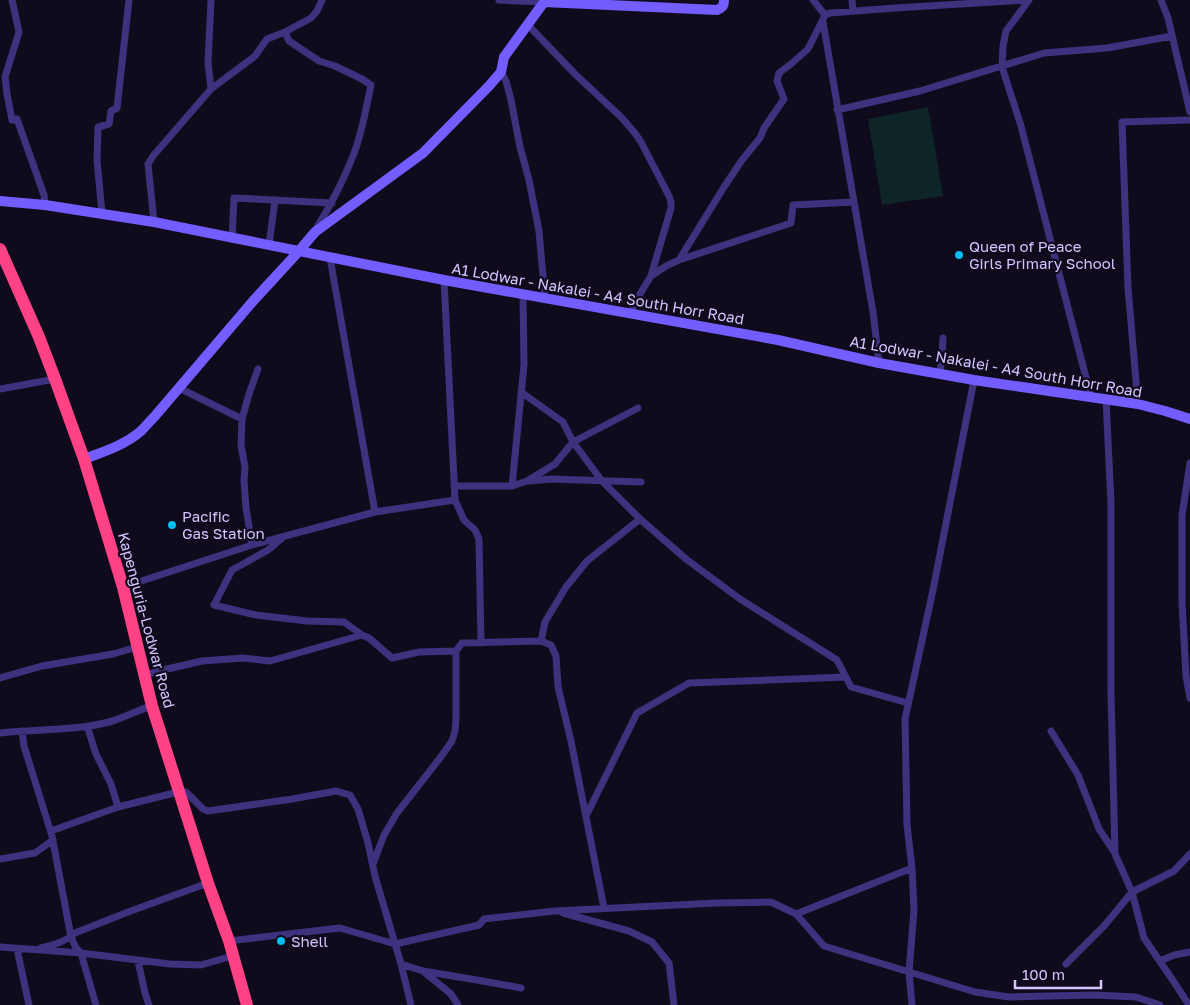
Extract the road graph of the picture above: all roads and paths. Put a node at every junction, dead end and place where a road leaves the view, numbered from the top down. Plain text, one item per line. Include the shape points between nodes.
1 (12, 0) edge
2 (129, 0) edge
3 (210, 0) edge
4 (322, 0) edge
5 (499, 0) edge
6 (724, 0) edge
7 (812, 0) edge
8 (852, 0) edge
9 (1028, 0) edge
10 (1161, 0) edge
11 (544, 2) junction
12 (936, 3) edge
13 (853, 11) junction
14 (824, 17) junction
15 (528, 24) junction
16 (284, 32) junction
17 (1172, 36) junction
18 (1002, 67) junction
19 (501, 72) junction
20 (211, 89) junction
21 (837, 110) junction
22 (1190, 112) edge
23 (1190, 120) edge
24 (275, 200) junction
25 (0, 201) edge
26 (332, 202) junction
27 (854, 202) junction
28 (46, 205) junction
29 (102, 213) junction
30 (154, 222) junction
31 (315, 232) junction
32 (232, 238) junction
33 (269, 245) junction
34 (0, 250) edge
35 (299, 251) junction
36 (330, 258) junction
37 (679, 260) junction
38 (651, 276) junction
39 (444, 280) junction
40 (523, 294) junction
41 (545, 298) junction
42 (630, 314) junction
43 (943, 338) dead end
44 (879, 363) junction
45 (258, 370) dead end
46 (940, 374) junction
47 (55, 379) junction
48 (974, 380) junction
49 (179, 388) junction
50 (0, 389) edge
51 (521, 392) junction
52 (1092, 396) junction
53 (1106, 399) junction
54 (1138, 404) junction
55 (638, 408) dead end
56 (242, 419) junction
57 (1190, 419) edge
58 (573, 442) junction
59 (84, 459) junction
60 (1190, 463) edge
61 (527, 481) junction
62 (602, 481) junction
63 (641, 482) dead end
64 (454, 486) junction
65 (512, 486) junction
66 (454, 500) junction
67 (375, 512) junction
68 (640, 519) junction
69 (284, 537) junction
70 (252, 545) junction
71 (123, 586) junction
72 (362, 635) junction
73 (541, 641) junction
74 (480, 643) junction
75 (138, 647) junction
76 (456, 651) junction
77 (145, 675) junction
78 (846, 677) junction
79 (0, 678) edge
80 (1190, 698) edge
81 (908, 703) junction
82 (152, 706) junction
83 (87, 726) junction
84 (22, 730) junction
85 (1051, 731) dead end
86 (0, 733) edge
87 (178, 792) junction
88 (118, 807) junction
89 (586, 817) junction
90 (50, 831) junction
91 (53, 840) junction
92 (1115, 854) junction
93 (1190, 854) edge
94 (0, 859) edge
95 (372, 864) junction
96 (912, 868) junction
97 (208, 883) junction
98 (1132, 892) junction
99 (604, 908) junction
100 (555, 911) junction
101 (796, 914) junction
102 (71, 937) junction
103 (228, 941) junction
104 (395, 944) junction
105 (0, 947) edge
106 (17, 949) junction
107 (36, 949) junction
108 (1190, 952) edge
109 (81, 954) junction
110 (232, 956) junction
111 (138, 961) junction
112 (1160, 961) junction
113 (401, 964) junction
114 (1066, 964) dead end
115 (423, 971) junction
116 (909, 972) junction
117 (521, 988) dead end
118 (28, 1005) edge
119 (96, 1005) edge
120 (149, 1005) edge
121 (247, 1005) edge
122 (411, 1005) edge
123 (458, 1005) edge
124 (674, 1005) edge
125 (912, 1005) edge
126 (1160, 1005) edge
127 (1189, 1005) edge

1 - 28 street via 19,32 5,77 7,94 12,120 17,119
2 - 29 street via 117,108 111,111 109,124 98,127 97,160
3 - 20 street via 208,63
4 - 16 street via 311,18
5 - 11 street
6 - 11 main road via 724,5 717,10
7 - 14 street
8 - 13 street
9 - 12 street
9 - 18 street via 1006,31
10 - 17 street
11 - 15 main road
12 - 13 street
13 - 14 street via 830,13
14 - 21 street
14 - 37 street via 808,49 779,73 777,81 784,99 728,180
15 - 19 main road via 504,57
15 - 38 street via 634,132 669,196 671,208
16 - 20 street via 267,40 255,56
16 - 26 street via 289,41 319,61 371,84 354,155
17 - 18 street via 1107,48 1044,53
17 - 22 street
18 - 21 street via 920,91
18 - 52 street via 1021,126
19 - 31 main road via 423,153
19 - 41 street via 511,100 539,231
20 - 30 street via 148,164
21 - 27 street
23 - 54 street via 1122,122 1128,288
24 - 26 street
24 - 32 street via 234,198
24 - 33 street
25 - 28 main road, A1 Lodwar - Nakalei - A4 South Horr Road
26 - 31 street
27 - 37 street via 793,205 791,223
27 - 44 street via 874,312
28 - 29 main road, A1 Lodwar - Nakalei - A4 South Horr Road
29 - 30 main road, A1 Lodwar - Nakalei - A4 South Horr Road
30 - 32 main road, A1 Lodwar - Nakalei - A4 South Horr Road
31 - 35 main road
32 - 33 main road, A1 Lodwar - Nakalei - A4 South Horr Road
33 - 35 main road, A1 Lodwar - Nakalei - A4 South Horr Road
34 - 47 highway, Kapenguria-Lodwar Road
35 - 36 main road, A1 Lodwar - Nakalei - A4 South Horr Road
35 - 49 main road
36 - 39 main road, A1 Lodwar - Nakalei - A4 South Horr Road
36 - 67 street
37 - 38 street
38 - 42 street
39 - 40 main road, A1 Lodwar - Nakalei - A4 South Horr Road
39 - 64 street
40 - 41 main road, A1 Lodwar - Nakalei - A4 South Horr Road
40 - 51 street
41 - 42 main road, A1 Lodwar - Nakalei - A4 South Horr Road
42 - 44 main road, A1 Lodwar - Nakalei - A4 South Horr Road via 778,340
43 - 46 street
44 - 46 main road, A1 Lodwar - Nakalei - A4 South Horr Road
45 - 56 street
46 - 48 main road, A1 Lodwar - Nakalei - A4 South Horr Road
47 - 50 street
47 - 59 highway, Kapenguria-Lodwar Road
48 - 52 main road, A1 Lodwar - Nakalei - A4 South Horr Road
48 - 81 street
49 - 56 street
49 - 59 main road via 140,432 121,444
51 - 58 street via 563,422
51 - 65 street
52 - 53 main road, A1 Lodwar - Nakalei - A4 South Horr Road
53 - 54 main road, A1 Lodwar - Nakalei - A4 South Horr Road
53 - 92 street via 1111,503
54 - 57 main road, A1 Lodwar - Nakalei - A4 South Horr Road
55 - 58 street
56 - 70 street via 241,445
58 - 61 street via 555,464
58 - 62 street
59 - 71 highway, Kapenguria-Lodwar Road
60 - 80 street via 1182,515 1182,602
61 - 62 street
61 - 65 street
62 - 63 street
62 - 68 street
64 - 65 street
64 - 66 street
66 - 67 street
66 - 74 street via 479,539
67 - 69 street
68 - 73 street via 587,560 545,622
68 - 78 street via 740,599 837,660
69 - 70 street
69 - 72 street via 232,570 214,605 256,615 344,622
70 - 71 street
71 - 75 highway, Kapenguria-Lodwar Road
72 - 76 street via 392,658 419,652
72 - 77 street via 270,661 243,658 202,661
73 - 74 street
73 - 89 street via 551,645 556,656 558,687
74 - 76 street via 462,644
75 - 77 highway, Kapenguria-Lodwar Road
75 - 79 street via 42,666
76 - 95 street via 456,719 452,741 397,813
77 - 82 highway, Kapenguria-Lodwar Road
78 - 81 street via 851,687
78 - 89 street via 689,683 637,713
81 - 96 street via 905,719 907,825
82 - 83 street via 109,722
82 - 87 highway, Kapenguria-Lodwar Road
83 - 84 street
83 - 88 street
84 - 86 street
84 - 90 street
85 - 92 street via 1078,775 1099,829
87 - 88 street
87 - 95 street via 186,792 208,811 336,791 350,795 358,809
87 - 97 highway, Kapenguria-Lodwar Road
88 - 90 street
89 - 99 street
90 - 91 street
91 - 94 street via 35,853
91 - 102 street
92 - 98 street
93 - 98 street via 1174,872
95 - 104 street
96 - 101 street
96 - 116 street via 914,910
97 - 102 street
97 - 103 highway, Kapenguria-Lodwar Road
98 - 112 street via 1144,938
98 - 114 street
99 - 100 street
99 - 101 street via 771,902
100 - 104 street via 484,919 479,925
100 - 124 street via 629,931 652,942 668,963
101 - 116 street via 824,946
102 - 107 street
102 - 109 street
103 - 104 street via 340,928
103 - 110 highway, Kapenguria-Lodwar Road
104 - 113 street
105 - 106 street
106 - 107 street
106 - 118 street
107 - 109 street
108 - 112 street
109 - 111 street
109 - 119 street
110 - 111 street via 200,965
110 - 121 highway, Kapenguria-Lodwar Road
111 - 120 street
112 - 127 street
113 - 115 street
113 - 122 street
115 - 117 street
115 - 123 street via 451,994
116 - 125 street
116 - 126 street via 975,992 1009,998 1095,995 1136,998

